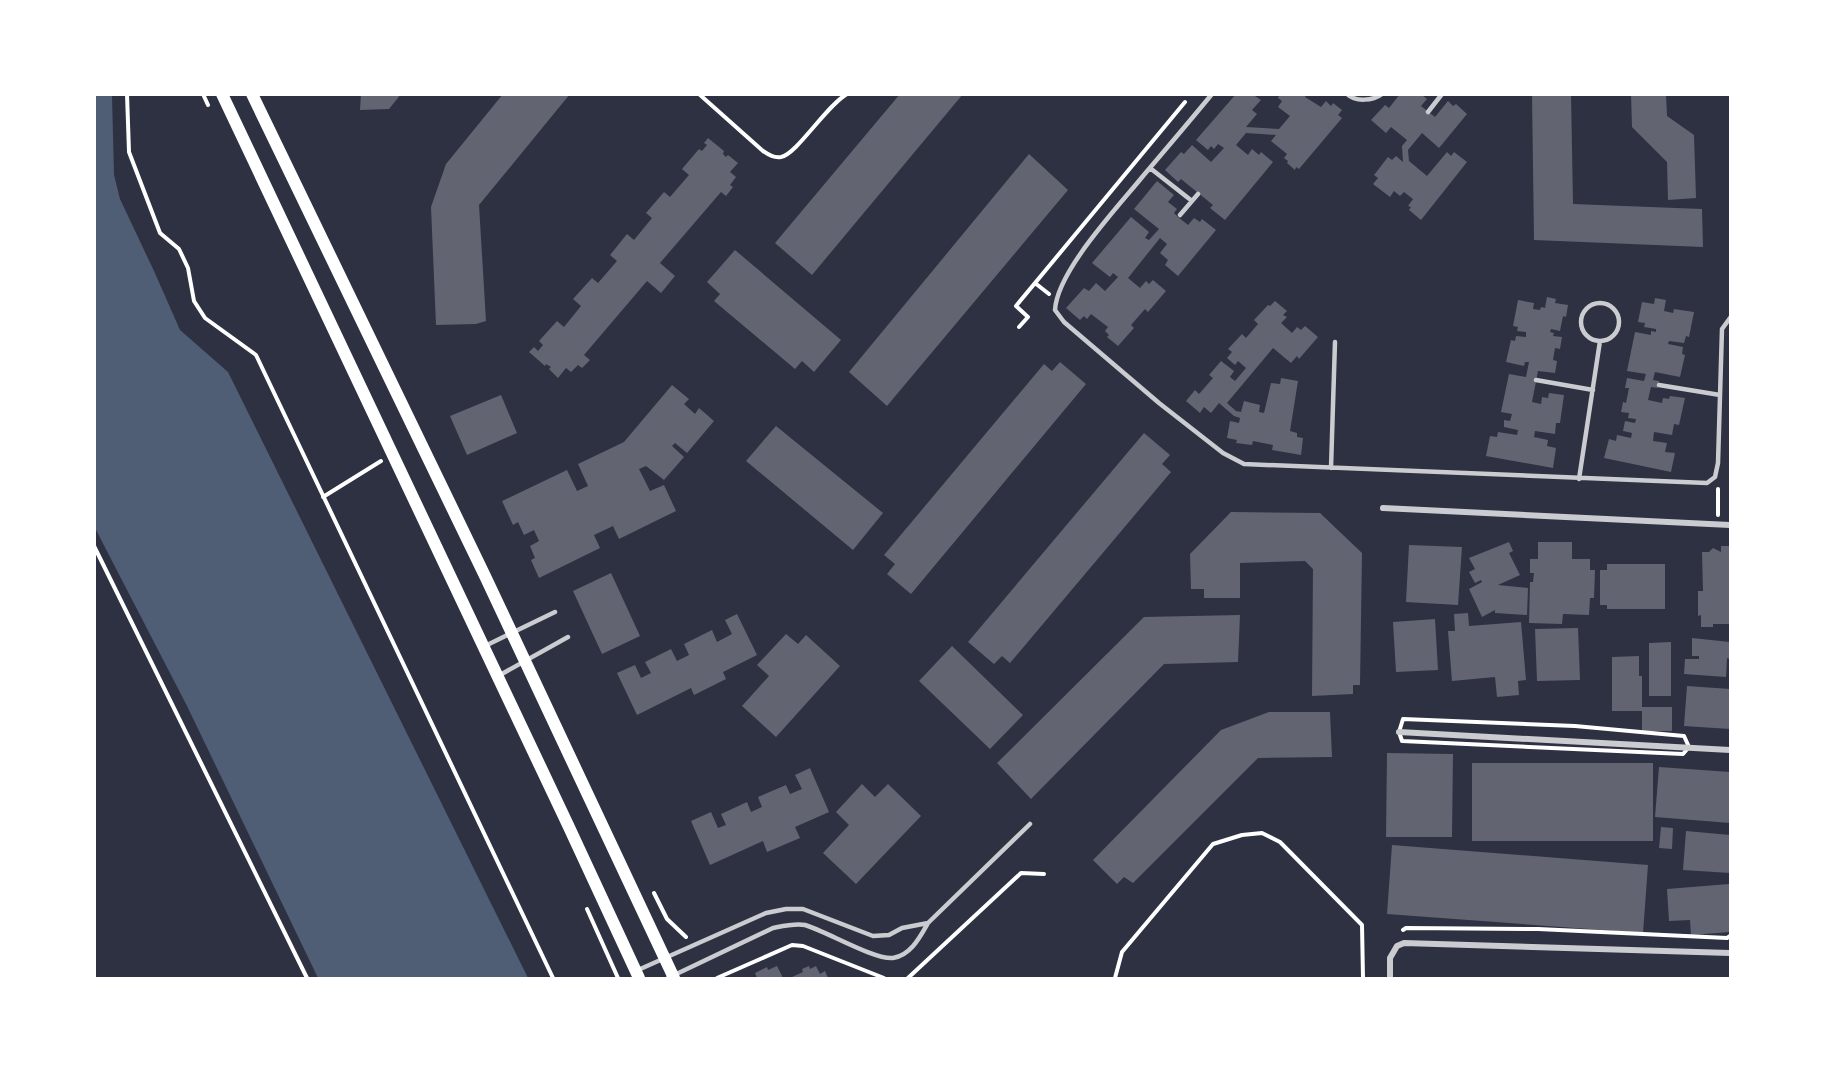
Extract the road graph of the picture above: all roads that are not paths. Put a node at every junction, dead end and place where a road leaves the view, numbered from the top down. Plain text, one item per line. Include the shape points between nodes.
1 (222, 94) edge
2 (252, 94) edge
3 (1212, 94) edge
4 (1347, 94) edge
5 (1382, 94) edge
6 (1442, 94) edge
7 (1428, 112) dead end
8 (1150, 168) junction
9 (1198, 194) dead end
10 (1192, 201) junction
11 (1180, 215) dead end
12 (1731, 318) edge
13 (1600, 341) junction
14 (1335, 342) dead end
15 (1536, 380) dead end
16 (1659, 385) dead end
17 (1593, 390) junction
18 (1720, 395) junction
19 (1331, 468) junction
20 (1579, 479) junction
21 (1383, 508) dead end
22 (1731, 525) edge
23 (555, 612) dead end
24 (511, 633) junction
25 (568, 638) dead end
26 (483, 647) junction
27 (524, 661) junction
28 (497, 677) junction
29 (1399, 732) dead end
30 (1731, 750) edge
31 (1030, 824) dead end
32 (928, 923) junction
33 (1731, 953) edge
34 (663, 958) junction
35 (637, 975) edge
36 (671, 978) edge
37 (1390, 978) edge

1 - 26 main road
2 - 24 main road
3 - 8 lane
4 - 5 lane via 1354,100 1376,99
6 - 7 lane
8 - 10 lane
8 - 19 lane via 1085,248 1066,277 1055,310 1064,322 1160,403 1232,459 1244,464
9 - 10 lane
10 - 11 lane
12 - 18 lane via 1722,329
13 - 13 lane via 1612,338 1620,322 1612,306 1600,302 1587,307 1581,319 1588,337
13 - 17 lane
14 - 19 lane
15 - 17 lane
16 - 18 lane
17 - 20 lane
18 - 20 lane via 1718,463 1715,477 1707,483
19 - 20 lane
21 - 22 street
23 - 24 lane
24 - 26 lane
24 - 27 main road
25 - 27 lane
26 - 28 main road
27 - 28 lane
27 - 34 main road
28 - 35 main road
29 - 30 street
31 - 32 lane
32 - 34 lane via 873,936 803,909 786,909 766,913
32 - 36 lane via 918,942 891,958 804,925 773,928
33 - 37 street via 1404,943 1397,946 1390,958
34 - 35 lane
34 - 36 main road

